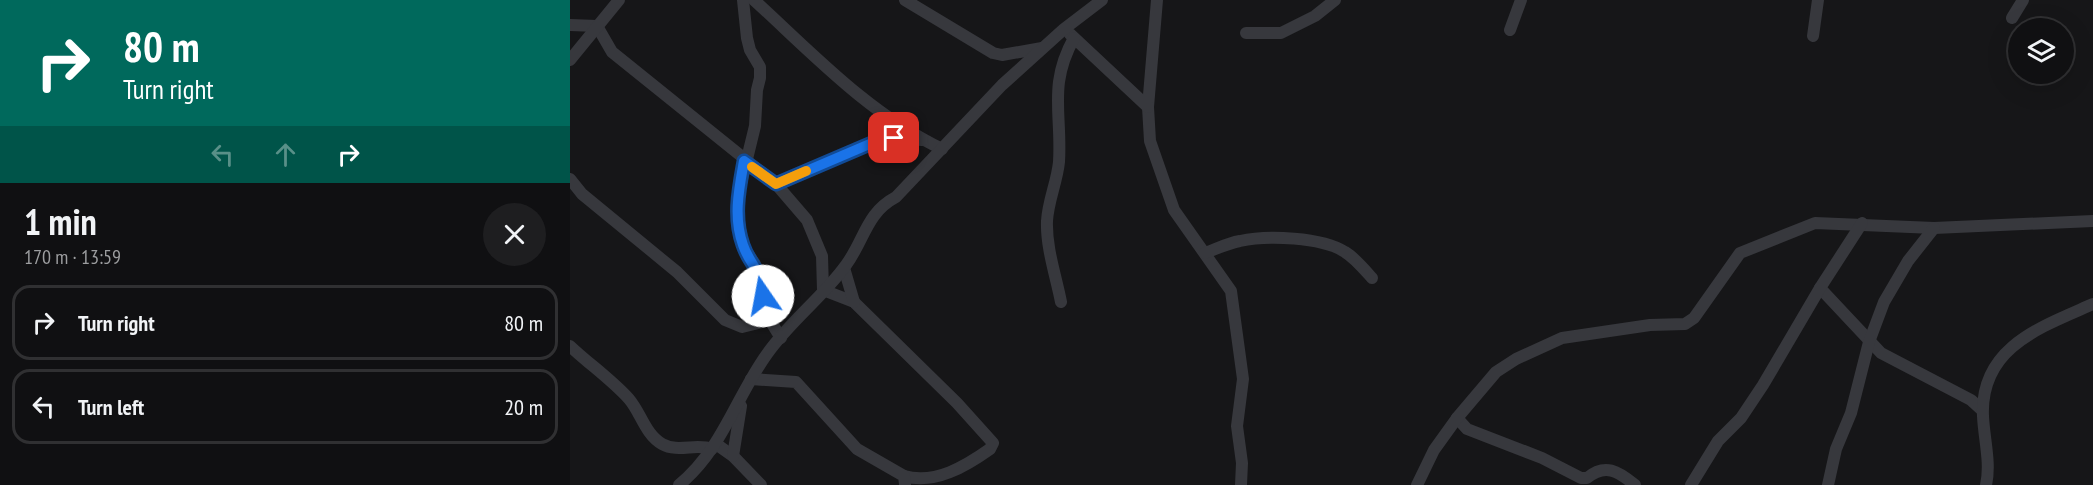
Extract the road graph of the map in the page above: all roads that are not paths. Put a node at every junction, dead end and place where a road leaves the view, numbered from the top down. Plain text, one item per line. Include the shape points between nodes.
1 (619, 0) edge
2 (743, 0) edge
3 (754, 0) edge
4 (906, 0) edge
5 (1102, 0) edge
6 (1157, 0) edge
7 (1335, 0) edge
8 (1521, 0) edge
9 (1818, 0) edge
10 (2023, 0) edge
11 (611, 5) edge
12 (2012, 18) dead end
13 (570, 25) edge
14 (597, 26) junction
15 (1064, 29) junction
16 (1510, 30) dead end
17 (1246, 33) dead end
18 (1813, 36) dead end
19 (1074, 38) junction
20 (1044, 47) junction
21 (570, 60) edge
22 (1148, 107) junction
23 (923, 140) junction
24 (942, 149) junction
25 (744, 161) junction
26 (570, 178) edge
27 (776, 184) junction
28 (2093, 221) edge
29 (1862, 223) junction
30 (1934, 228) junction
31 (1205, 253) junction
32 (844, 268) junction
33 (1372, 278) dead end
34 (1820, 288) junction
35 (823, 290) junction
36 (854, 302) junction
37 (1061, 302) dead end
38 (2093, 304) edge
39 (770, 320) junction
40 (781, 338) junction
41 (1869, 342) junction
42 (570, 346) edge
43 (751, 379) junction
44 (1985, 389) junction
45 (743, 396) junction
46 (1971, 400) junction
47 (1982, 410) junction
48 (1457, 418) junction
49 (714, 447) junction
50 (733, 456) junction
51 (907, 481) edge
52 (679, 485) edge
53 (760, 485) edge
54 (1241, 485) edge
55 (1417, 485) edge
56 (1635, 485) edge
57 (1691, 485) edge
58 (1828, 485) edge
59 (1986, 485) edge

1 - 11 street
2 - 25 street via 750,50 760,66 755,126
3 - 23 street via 852,91
4 - 20 street via 993,52 1002,55
5 - 15 street
6 - 22 street
7 - 17 street via 1315,16 1281,33
8 - 16 street
9 - 18 street
10 - 12 street
11 - 14 street
13 - 14 street
14 - 21 street
14 - 25 street via 612,52
15 - 19 street
15 - 20 street
19 - 22 street
19 - 37 street via 1062,59 1058,78 1059,164 1047,220
20 - 24 street
22 - 31 street via 1150,141 1174,210
23 - 24 street
23 - 27 street via 879,140
24 - 32 street via 871,217
25 - 27 street
25 - 39 street via 737,200 739,224 744,248 762,281 764,307
26 - 39 street via 582,194 677,272 725,320 742,327
27 - 35 street via 807,220 822,256
28 - 30 street
29 - 30 street
29 - 34 street
29 - 48 street via 1815,223 1740,253 1694,318 1685,324 1562,338 1516,359 1496,372
30 - 41 street via 1908,261 1884,302
31 - 33 street via 1240,241 1294,239 1347,252
31 - 54 street via 1231,291 1239,337 1243,379 1237,426
32 - 35 street
32 - 36 street
34 - 41 street
34 - 57 street via 1763,385 1741,418 1718,441
35 - 36 street
35 - 40 street
36 - 51 street via 993,443 953,474
38 - 44 street via 2040,327 1998,359
39 - 40 street
40 - 43 street
41 - 46 street via 1891,359
41 - 58 street
42 - 49 street via 630,401 651,435 662,444 679,449
43 - 45 street
43 - 51 street via 796,382 857,449
44 - 46 street
44 - 47 street
45 - 49 street
45 - 50 street
46 - 47 street
47 - 59 street via 1988,465
48 - 55 street via 1434,450
48 - 56 street via 1467,429 1584,479 1606,469
49 - 50 street
49 - 52 street via 698,470
50 - 53 street

